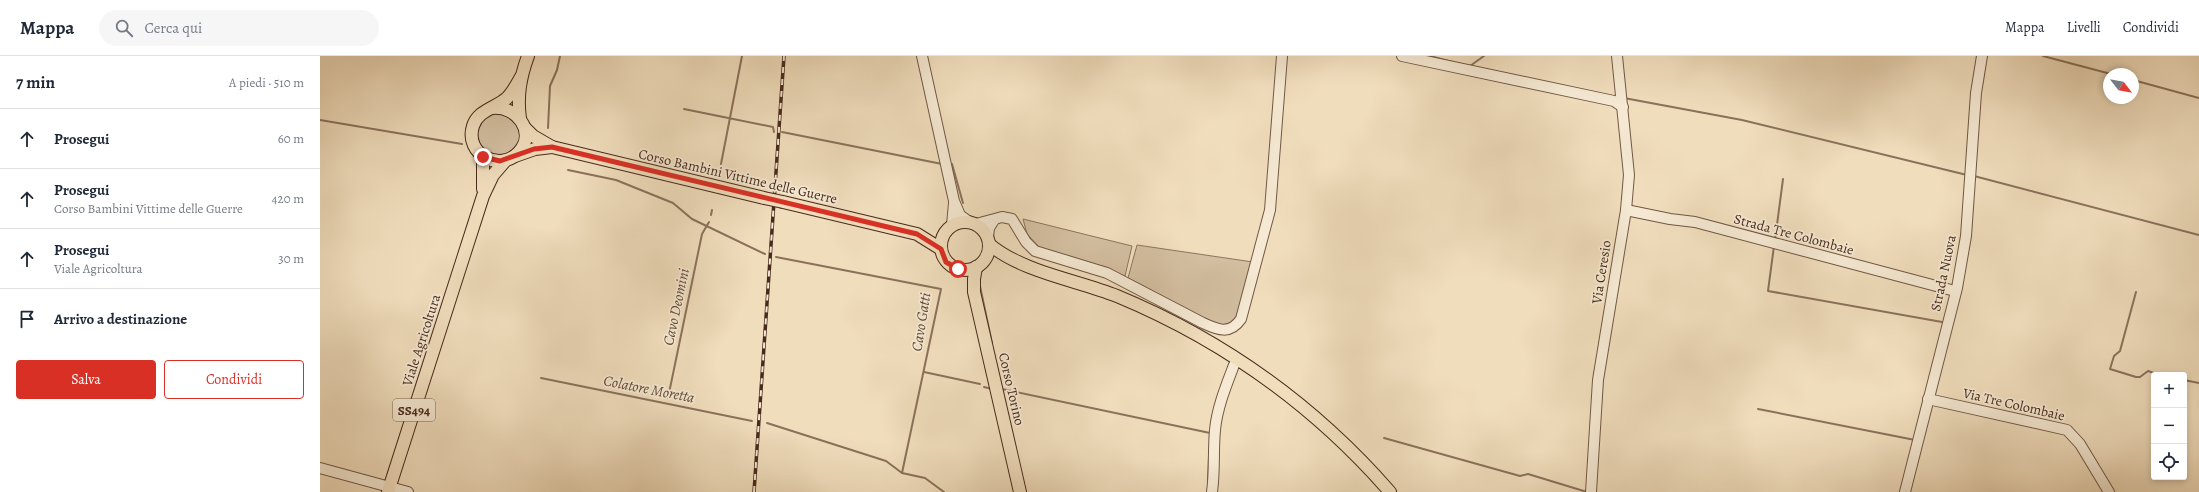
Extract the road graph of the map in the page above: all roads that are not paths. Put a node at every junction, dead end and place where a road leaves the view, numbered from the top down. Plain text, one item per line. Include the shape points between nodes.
1 (528, 56) edge
2 (922, 56) edge
3 (1282, 56) edge
4 (1402, 56) edge
5 (1617, 56) edge
6 (1982, 56) edge
7 (521, 77) junction
8 (1623, 107) junction
9 (492, 108) junction
10 (522, 123) junction
11 (552, 147) junction
12 (483, 157) junction
13 (510, 158) junction
14 (483, 196) junction
15 (954, 201) junction
16 (1626, 210) junction
17 (994, 220) junction
18 (972, 223) junction
19 (949, 227) junction
20 (917, 234) junction
21 (988, 241) junction
22 (941, 249) junction
23 (1017, 262) junction
24 (980, 265) junction
25 (958, 269) junction
26 (1955, 291) junction
27 (974, 292) junction
28 (1234, 365) dead end
29 (1928, 399) junction
30 (320, 468) edge
31 (388, 490) edge
32 (408, 492) edge
33 (1020, 492) edge
34 (1212, 492) edge
35 (1390, 492) edge
36 (1591, 492) edge
37 (1905, 492) edge
38 (2109, 492) edge

1 - 7 main road, Viale Agricoltura
2 - 15 street
3 - 17 street via 1270,210 1241,319 1232,329 1226,331 1213,327 1107,273 1035,251 1026,242 1020,228 1012,219 1002,217
4 - 8 street via 1614,101
5 - 8 street, Via Ceresio
6 - 26 street, Strada Nuova via 1976,93 1966,236
7 - 9 main road, Viale Agricoltura via 509,97
7 - 10 main road, Viale Agricoltura via 518,102
8 - 16 street, Via Ceresio via 1629,175
9 - 10 main road via 508,109
9 - 12 main road, Viale Agricoltura via 478,116 472,130 474,146
10 - 11 main road, Corso Bambini Vittime delle Guerre via 533,136
10 - 13 main road, Viale Agricoltura via 524,144
11 - 13 main road, Corso Bambini Vittime delle Guerre via 534,149
11 - 20 main road, Corso Bambini Vittime delle Guerre, bridge
12 - 13 main road via 494,161
12 - 14 main road, Viale Agricoltura / SS494
13 - 14 main road, Viale Agricoltura / SS494 via 493,175
14 - 31 main road, Viale Agricoltura / SS494
15 - 18 street via 960,215
15 - 19 street
16 - 26 street, Strada Tre Colombaie via 1695,222
16 - 36 street, Via Ceresio via 1598,380
17 - 18 street
17 - 21 street via 989,228
18 - 19 main road
18 - 21 main road via 983,229
19 - 20 main road
19 - 22 main road via 941,239
20 - 22 main road
21 - 23 main road
21 - 24 main road via 988,254
22 - 25 main road via 946,262
23 - 24 main road via 998,260
23 - 35 main road via 1116,296 1195,333 1233,356 1264,376 1313,414
24 - 25 main road via 967,270
24 - 27 main road, Corso Torino via 974,280
25 - 27 main road, Corso Torino
26 - 29 street, Strada Nuova
27 - 33 main road, Corso Torino
28 - 34 street via 1221,400 1215,429
29 - 37 street, Strada Nuova
29 - 38 street, Via Tre Colombaie via 2067,430 2080,444
30 - 31 street
31 - 32 street

